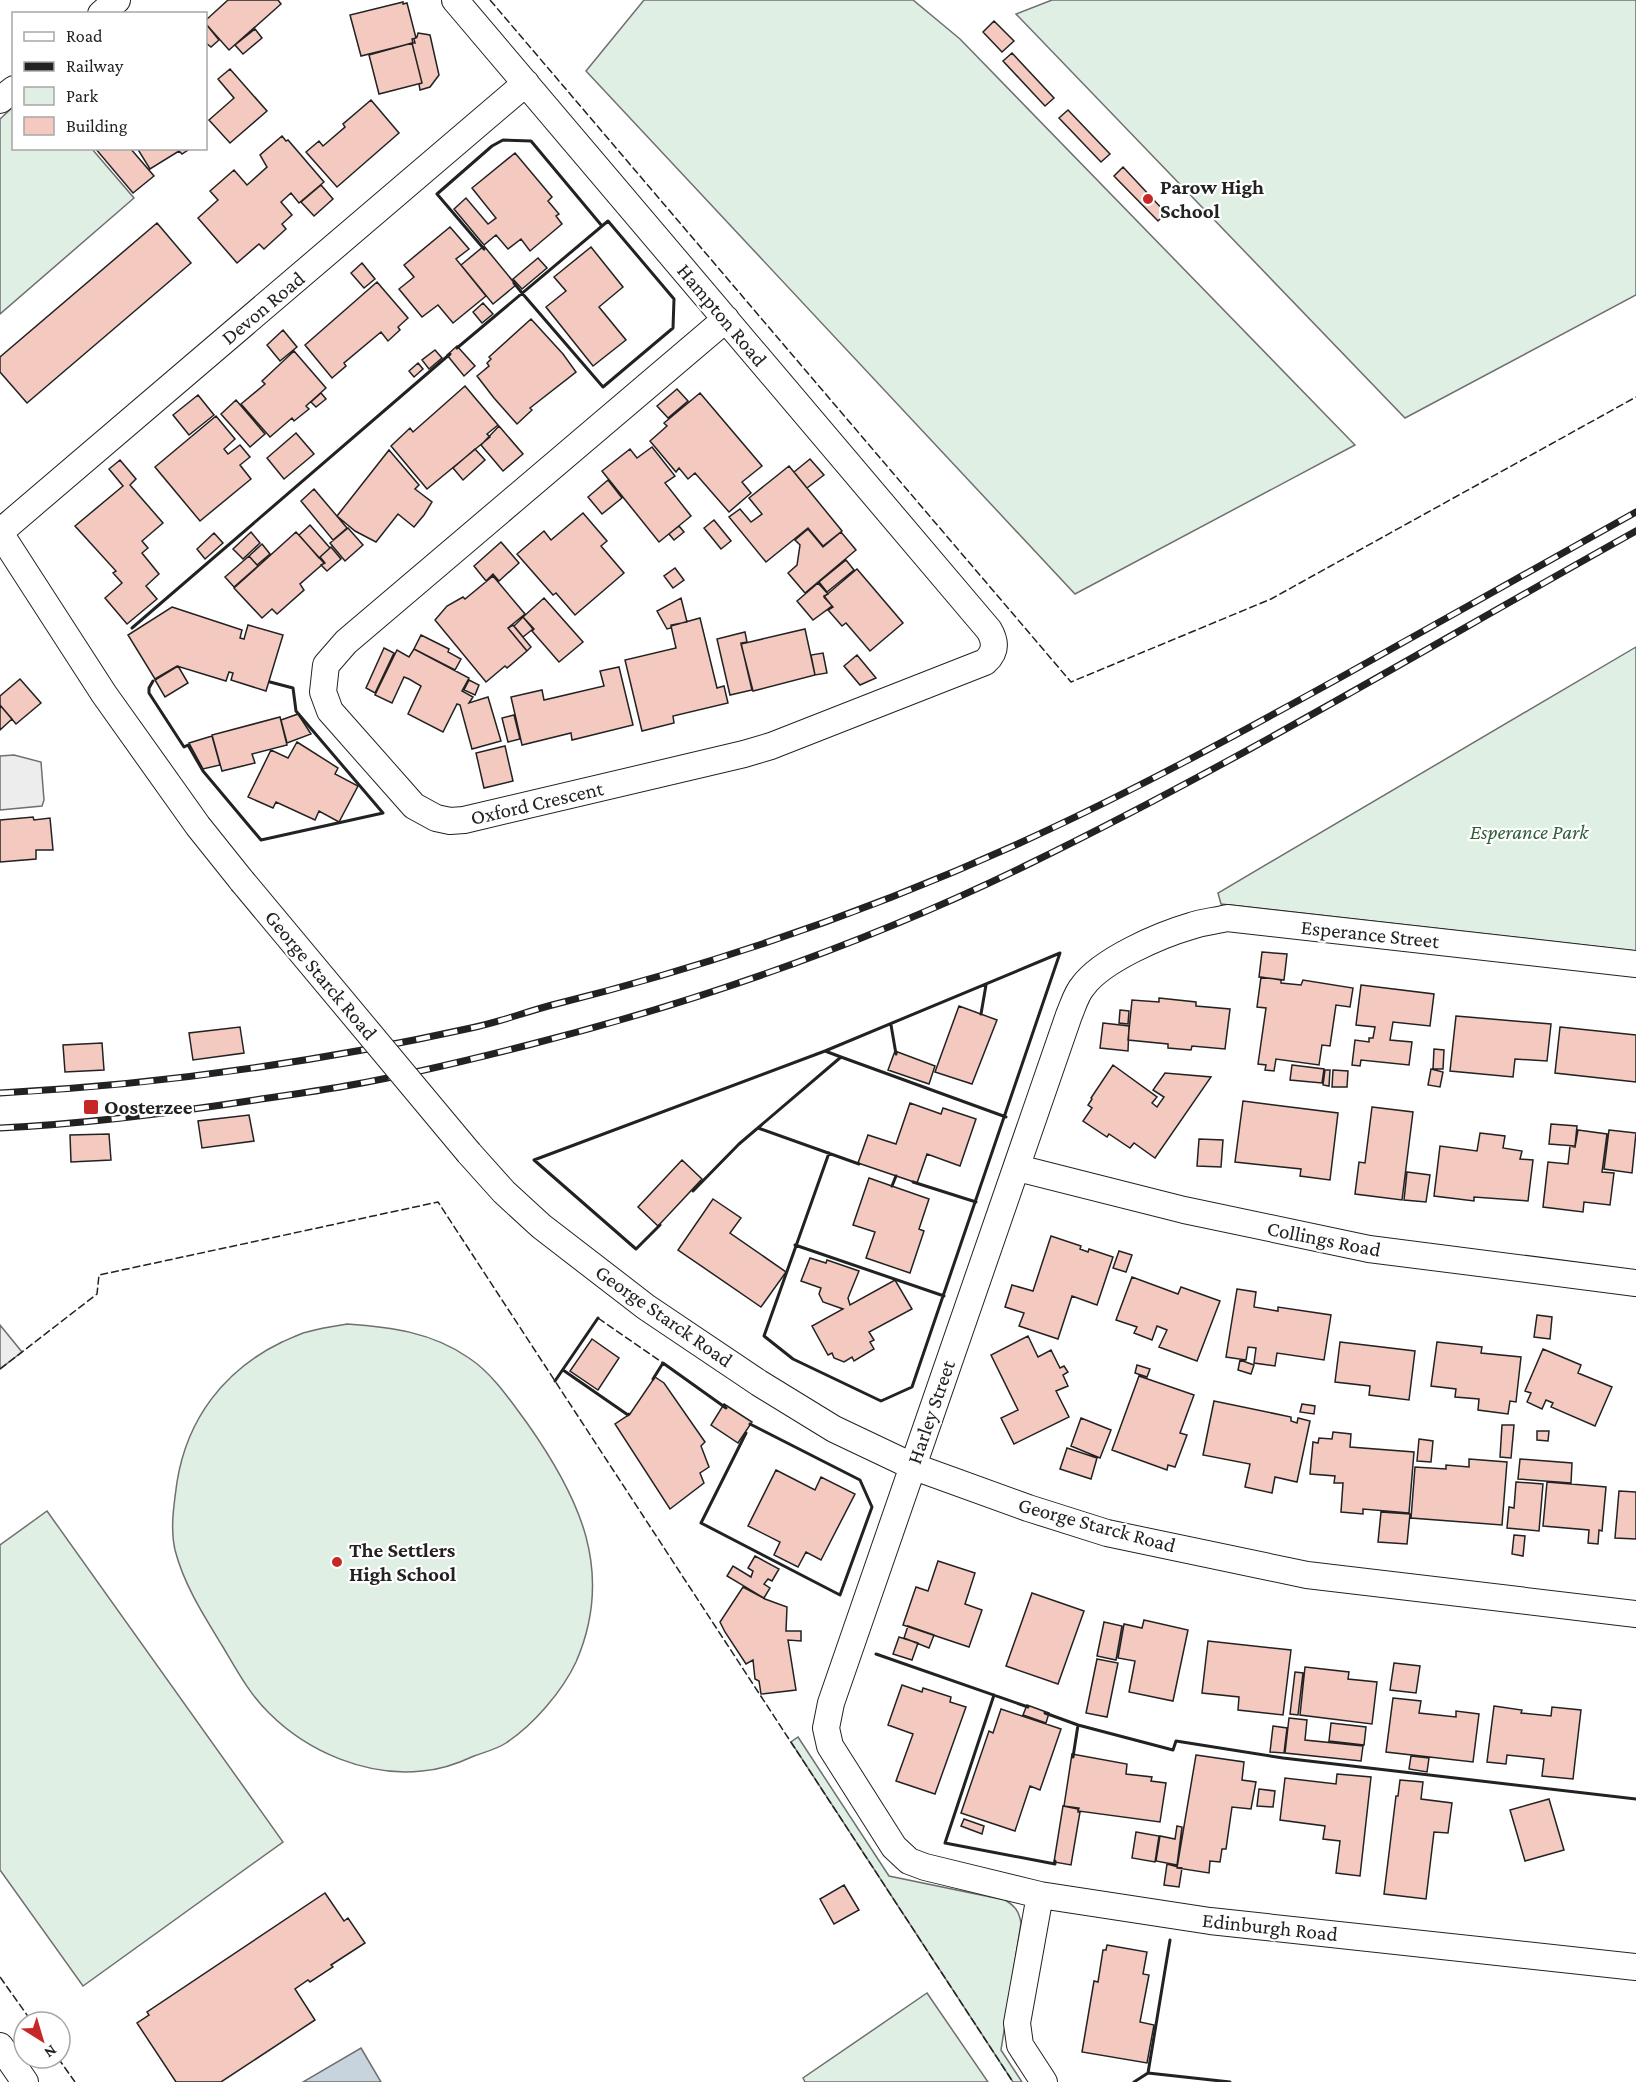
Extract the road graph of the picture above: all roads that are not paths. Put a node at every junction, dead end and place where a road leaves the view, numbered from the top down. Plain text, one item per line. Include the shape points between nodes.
1 (117, 0) edge
2 (455, 0) edge
3 (103, 12) edge
4 (526, 83) junction
5 (12, 91) edge
6 (0, 100) edge
7 (726, 319) junction
8 (0, 532) edge
9 (989, 630) joint
10 (1112, 960) joint
11 (1636, 964) edge
12 (1018, 1168) junction
13 (1636, 1283) edge
14 (912, 1466) junction
15 (1636, 1614) edge
16 (909, 1861) joint
17 (1040, 1895) junction
18 (1636, 1967) edge
19 (0, 2046) edge
20 (26, 2082) edge
21 (1044, 2082) edge

1 - 3 street
2 - 4 street, Hampton Road
4 - 7 street, Hampton Road
4 - 8 street, Devon Road
5 - 6 street
7 - 9 street, Hampton Road
7 - 9 street, Oxford Crescent via 346,642 326,665 323,692 330,711 414,806 436,819 464,820 735,756 786,740 985,662 994,648
8 - 14 street, George Starck Road, bridge via 104,694 198,826 504,1192 541,1226 646,1307 759,1383 834,1428
10 - 11 street, Esperance Street via 1191,926 1227,918
10 - 12 street, Harley Street via 1082,986
12 - 13 street, Collings Road via 1184,1210 1370,1249
12 - 14 street, Harley Street
14 - 15 street, George Starck Road via 1107,1533 1307,1575
14 - 16 street, Harley Street via 831,1703 826,1728 830,1746 848,1776 894,1847
16 - 17 street, Edinburgh Road
17 - 18 street, Edinburgh Road via 1210,1921
17 - 21 street via 1017,2023 1020,2045
19 - 20 street

